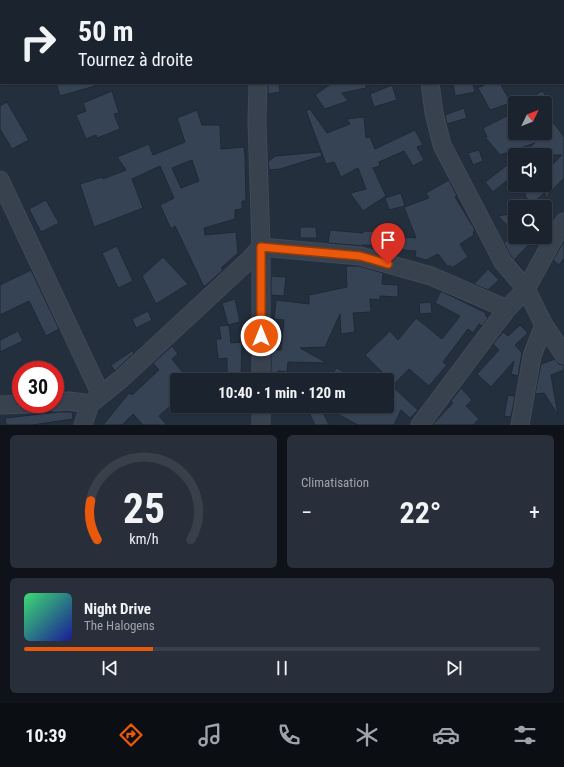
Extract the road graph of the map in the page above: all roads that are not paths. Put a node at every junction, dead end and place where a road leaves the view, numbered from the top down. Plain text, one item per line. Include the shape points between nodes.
1 (258, 84) edge
2 (430, 84) edge
3 (0, 180) edge
4 (564, 222) edge
5 (261, 247) junction
6 (526, 289) junction
7 (508, 309) junction
8 (544, 325) junction
9 (564, 355) edge
10 (261, 373) edge
11 (96, 400) junction
12 (64, 401) edge
13 (0, 405) edge
14 (12, 405) edge
15 (261, 413) edge
16 (83, 425) edge
17 (261, 425) edge
18 (420, 425) edge
19 (520, 425) edge

1 - 5 street
2 - 6 street via 442,146 503,262
3 - 11 street
4 - 6 street
5 - 7 street via 360,256 431,276
5 - 10 street
5 - 11 street
6 - 7 street
6 - 8 street
7 - 18 street
8 - 9 street
8 - 19 street via 532,356
11 - 12 street
11 - 16 street
13 - 14 street
15 - 17 street

